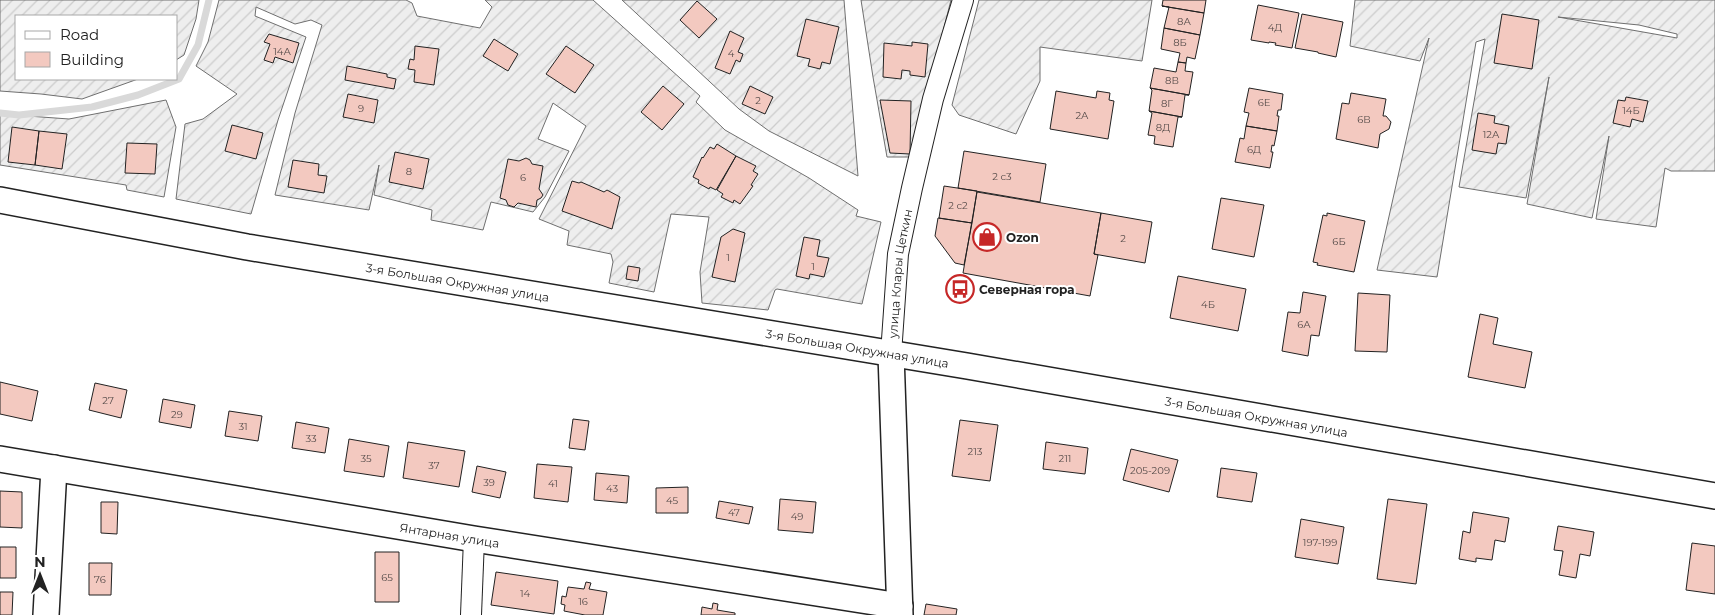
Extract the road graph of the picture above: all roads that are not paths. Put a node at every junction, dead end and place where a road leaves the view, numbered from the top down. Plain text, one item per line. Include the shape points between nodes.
1 (963, 0) edge
2 (0, 200) edge
3 (891, 354) junction
4 (0, 459) edge
5 (54, 468) junction
6 (1715, 496) edge
7 (474, 539) junction
8 (900, 610) edge
9 (46, 615) edge
10 (470, 615) edge

1 - 3 street, улица Клары Цеткин via 933,99 898,254
2 - 3 street, 3-я Большая Окружная улица via 247,247
3 - 6 street, 3-я Большая Окружная улица
3 - 8 street, улица Клары Цеткин
4 - 5 street, Янтарная улица
5 - 7 street, Янтарная улица
5 - 9 street
7 - 8 street, Янтарная улица
7 - 10 street

